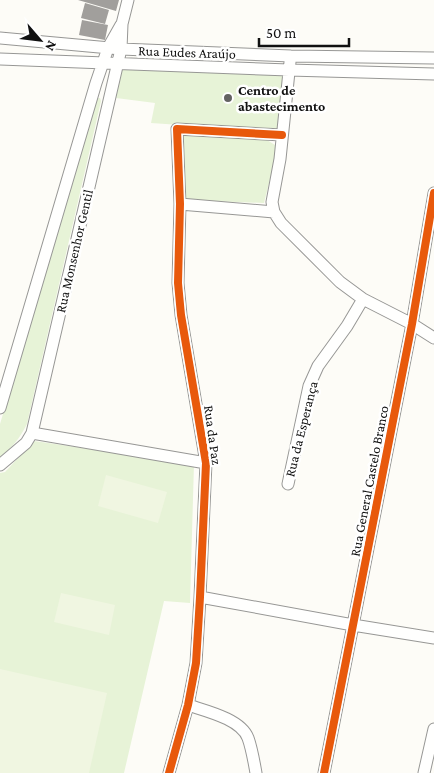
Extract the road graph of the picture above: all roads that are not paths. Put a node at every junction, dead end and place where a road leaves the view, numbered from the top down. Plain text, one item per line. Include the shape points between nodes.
1 (128, 0) edge
2 (122, 24) junction
3 (0, 38) edge
4 (108, 48) junction
5 (121, 49) junction
6 (291, 56) junction
7 (434, 58) edge
8 (0, 59) edge
9 (104, 63) junction
10 (118, 64) junction
11 (290, 70) junction
12 (434, 74) edge
13 (282, 135) junction
14 (434, 193) edge
15 (180, 204) junction
16 (274, 212) junction
17 (363, 298) junction
18 (412, 324) junction
19 (434, 338) edge
20 (0, 408) edge
21 (32, 433) junction
22 (206, 463) junction
23 (0, 465) edge
24 (288, 484) dead end
25 (200, 597) junction
26 (354, 625) junction
27 (434, 638) edge
28 (188, 705) junction
29 (434, 729) edge
30 (170, 773) edge
31 (256, 773) edge
32 (324, 773) edge
33 (424, 773) edge

1 - 2 street, Rua Monsenhor Gentil
2 - 4 street, Rua Monsenhor Gentil
2 - 5 street, Rua Monsenhor Gentil
3 - 4 street, Rua Eudes Araújo
4 - 5 street, Rua Eudes Araújo
4 - 9 street, Rua Monsenhor Gentil
5 - 6 street, Rua Eudes Araújo
5 - 10 street, Rua Monsenhor Gentil
6 - 7 street, Rua Eudes Araújo
6 - 11 street
8 - 9 street, Rua Eudes Araújo
9 - 10 street, Rua Eudes Araújo
9 - 20 street, Rua Monsenhor Gentil
10 - 11 street, Rua Eudes Araújo
10 - 21 street, Rua Monsenhor Gentil
11 - 12 street, Rua Eudes Araújo
11 - 13 street
13 - 15 street, Rua da Paz via 177,129
13 - 16 street via 272,202
14 - 18 street, Rua General Castelo Branco
15 - 16 street
15 - 22 street, Rua da Paz via 181,315
16 - 17 street via 340,282
17 - 18 street
17 - 24 street, Rua da Esperança via 318,366 309,386
18 - 19 street
18 - 26 street, Rua General Castelo Branco
21 - 22 street
21 - 23 street, Rua Monsenhor Gentil via 26,443
22 - 25 street, Rua da Paz
25 - 26 street
25 - 28 street, Rua da Paz via 196,663
26 - 27 street
26 - 32 street, Rua General Castelo Branco
28 - 30 street, Rua da Paz
28 - 31 street via 228,719 243,730
29 - 33 street

